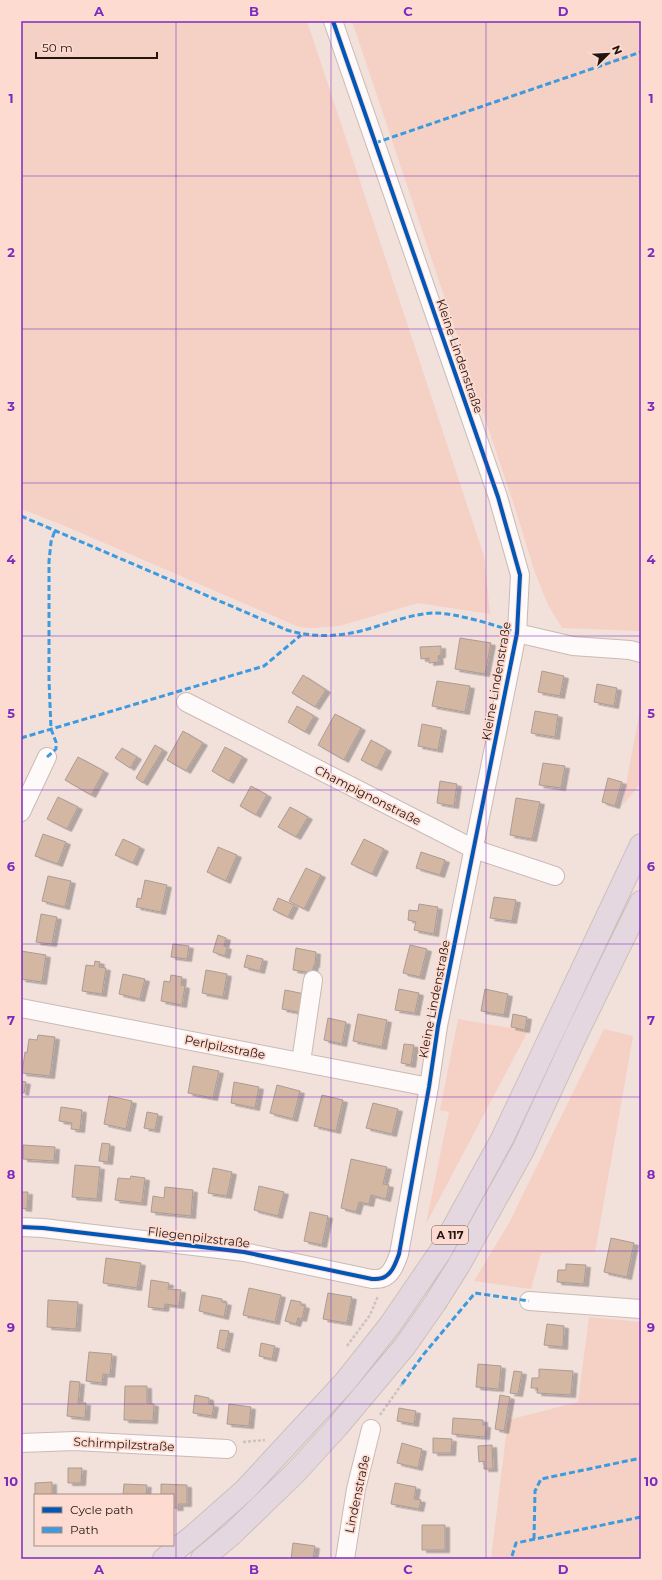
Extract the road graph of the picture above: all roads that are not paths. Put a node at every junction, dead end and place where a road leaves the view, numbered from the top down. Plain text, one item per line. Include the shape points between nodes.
1 (333, 21) edge
2 (517, 633) junction
3 (641, 654) edge
4 (186, 702) dead end
5 (48, 757) dead end
6 (21, 812) edge
7 (641, 844) edge
8 (474, 849) junction
9 (555, 876) dead end
10 (641, 902) edge
11 (313, 980) dead end
12 (21, 1008) edge
13 (301, 1062) junction
14 (429, 1087) junction
15 (21, 1227) edge
16 (377, 1278) joint
17 (529, 1301) dead end
18 (641, 1309) edge
19 (371, 1428) road end
20 (21, 1443) edge
21 (227, 1449) road end
22 (164, 1559) edge
23 (202, 1559) edge
24 (345, 1559) edge

1 - 2 street, Kleine Lindenstraße via 498,497 520,575
2 - 3 street, Kleine Lindenstraße via 573,646 630,650
2 - 8 street, Kleine Lindenstraße
4 - 8 street, Champignonstraße
5 - 6 street
7 - 22 highway, A 117 via 502,1139 440,1252 390,1325 345,1382 245,1490
8 - 9 street, Champignonstraße
8 - 14 street, Kleine Lindenstraße via 438,1026
10 - 23 highway, A 117 via 523,1150 459,1266 435,1303 405,1346 337,1428 296,1472 232,1534
11 - 13 street
12 - 13 street, Perlpilzstraße
13 - 14 street, Perlpilzstraße
14 - 16 street, Kleine Lindenstraße via 399,1254 394,1266
15 - 16 street, Fliegenpilzstraße via 244,1252
17 - 18 street
19 - 24 street, Lindenstraße via 356,1489
20 - 21 street, Schirmpilzstraße via 75,1441

